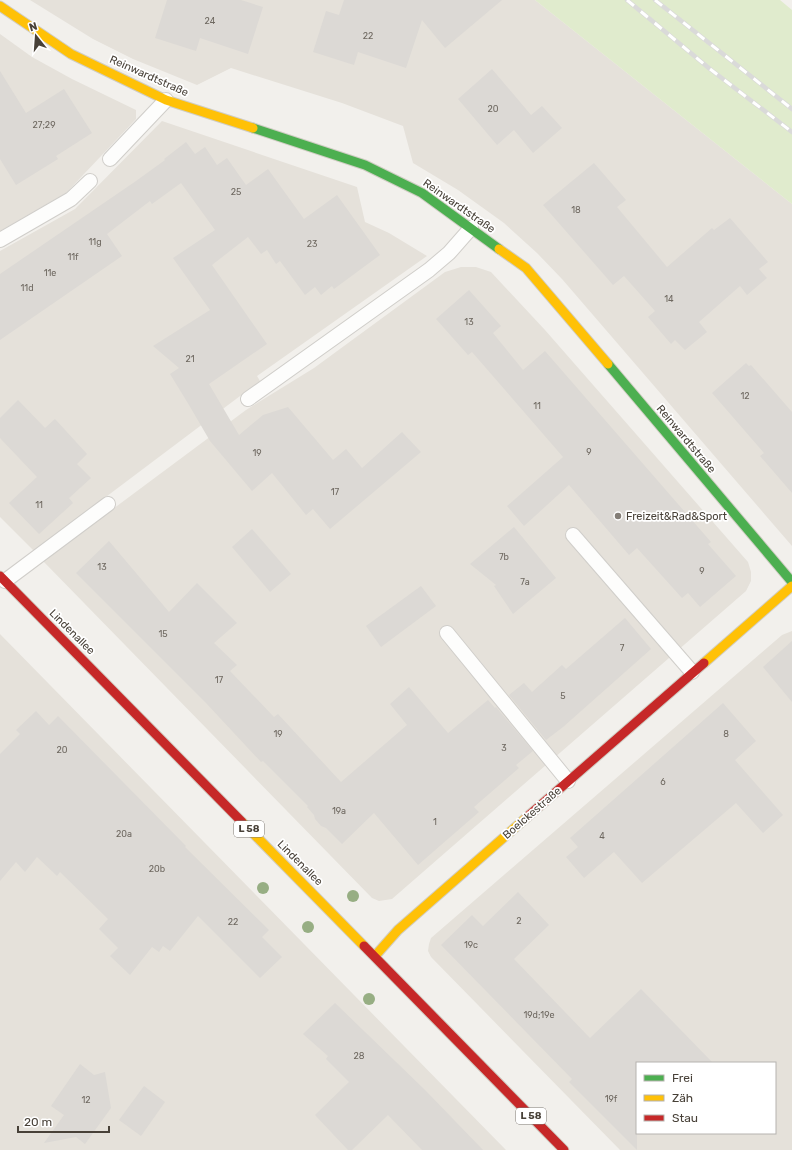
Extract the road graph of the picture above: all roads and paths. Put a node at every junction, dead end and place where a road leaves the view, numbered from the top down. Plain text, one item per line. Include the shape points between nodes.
1 (0, 6) edge
2 (166, 100) junction
3 (110, 158) dead end
4 (90, 181) dead end
5 (471, 228) junction
6 (0, 240) edge
7 (248, 399) dead end
8 (108, 504) dead end
9 (573, 535) dead end
10 (2, 578) edge
11 (792, 582) edge
12 (792, 586) edge
13 (447, 633) dead end
14 (692, 672) junction
15 (568, 781) junction
16 (375, 956) junction
17 (564, 1150) edge

1 - 2 street, Reinwardtstraße via 70,54
2 - 3 lane
2 - 5 street, Reinwardtstraße via 365,165 422,193
4 - 6 lane via 71,199
5 - 7 lane via 449,253 429,270
5 - 11 street, Reinwardtstraße via 526,268
8 - 10 lane
9 - 14 lane
10 - 16 street, Lindenallee / L 58
12 - 14 street, Boelckestraße
13 - 15 lane
14 - 15 street, Boelckestraße
15 - 16 street, Boelckestraße via 398,930
16 - 17 street, Lindenallee / L 58

